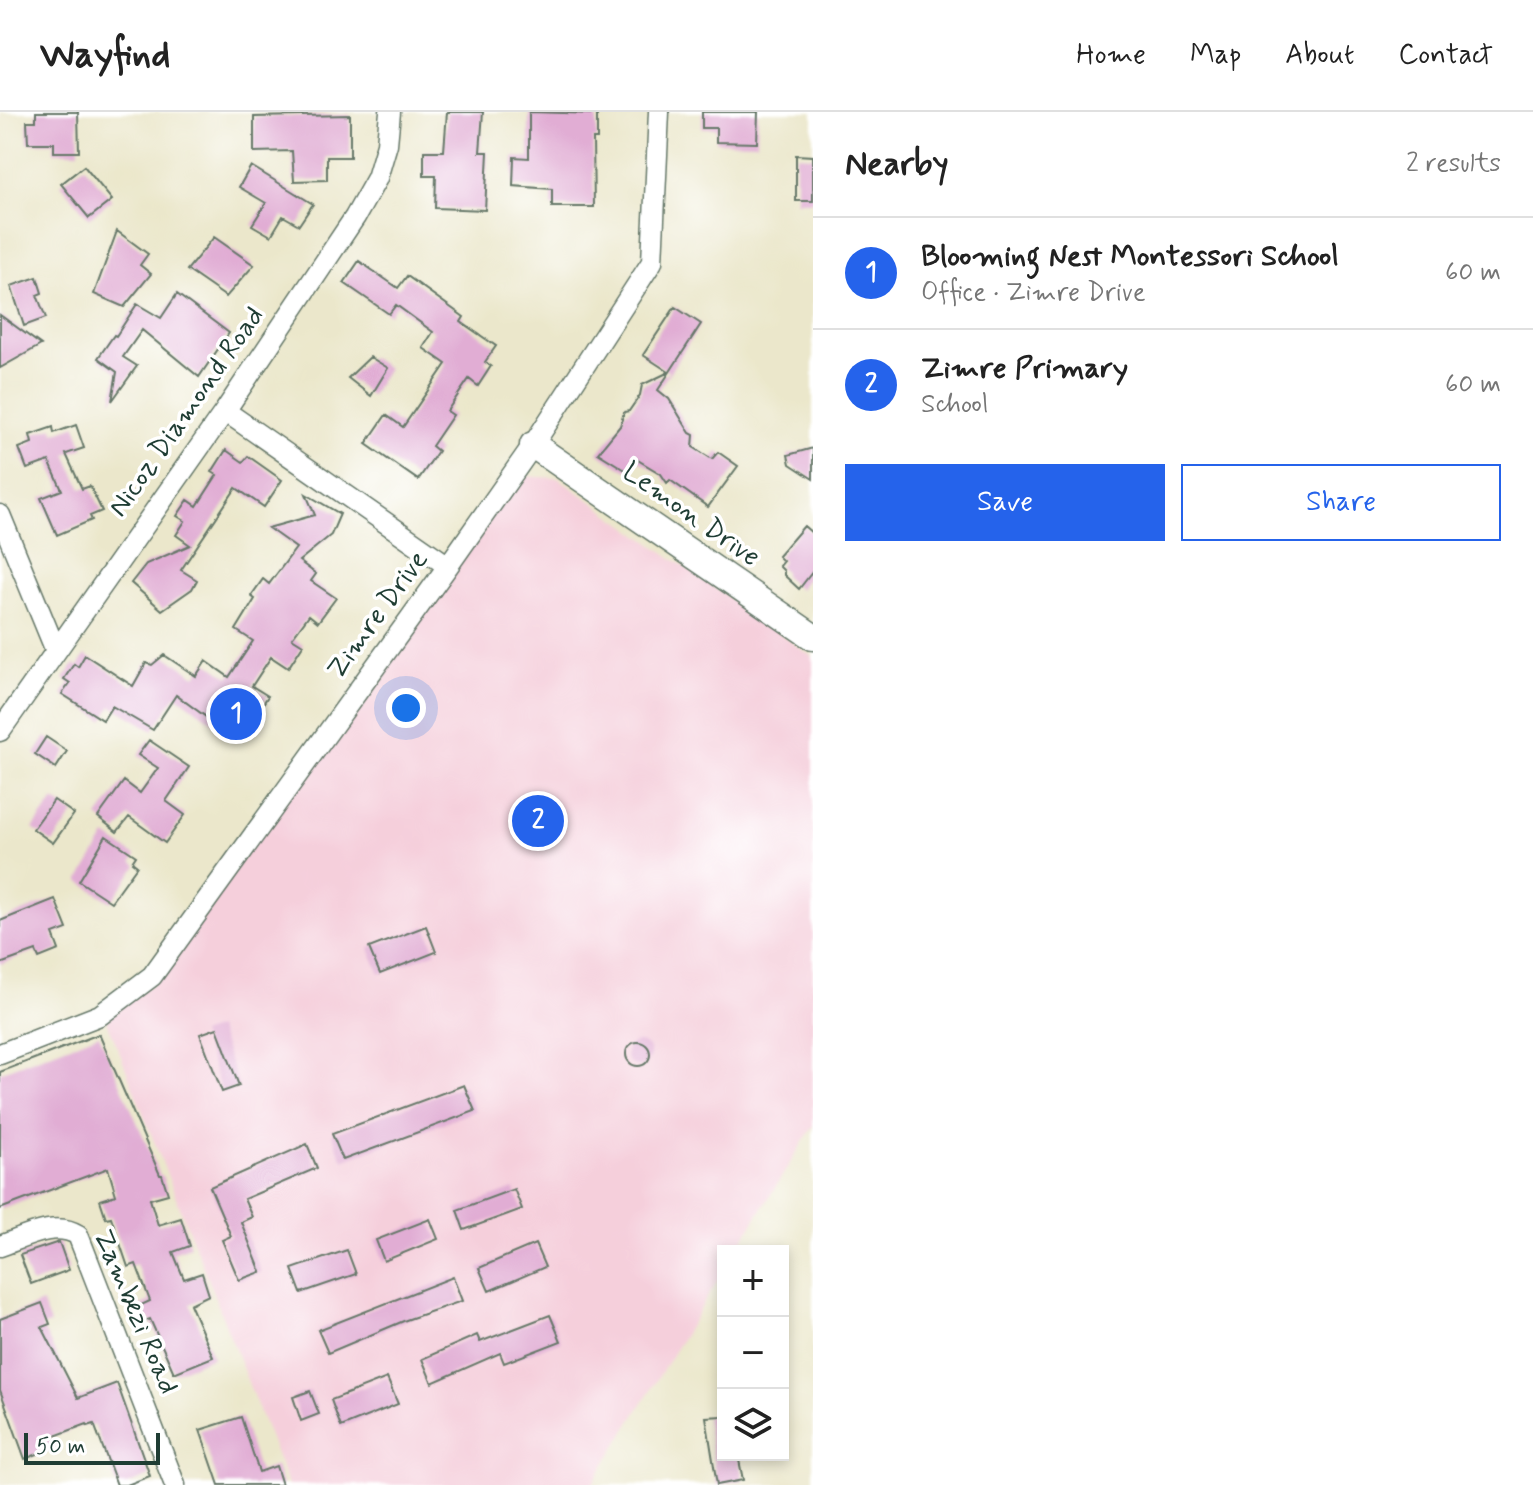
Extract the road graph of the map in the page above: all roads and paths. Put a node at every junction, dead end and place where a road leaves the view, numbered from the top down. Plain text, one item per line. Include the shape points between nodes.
1 (390, 112) edge
2 (659, 112) edge
3 (225, 411) junction
4 (533, 445) junction
5 (0, 515) edge
6 (448, 566) junction
7 (813, 637) edge
8 (56, 651) junction
9 (0, 731) edge
10 (0, 1054) edge
11 (0, 1246) edge
12 (175, 1485) edge

1 - 3 street, Nicoz Diamond Road via 377,178
2 - 4 street, Zimre Drive via 652,262
3 - 6 street
3 - 8 street, Nicoz Diamond Road
4 - 6 street, Zimre Drive
4 - 7 street, Lemon Drive
5 - 8 street
6 - 10 street, Zimre Drive via 152,976 100,1015
8 - 9 street, Nicoz Diamond Road
11 - 12 street, Zambezi Road via 56,1228 78,1235

